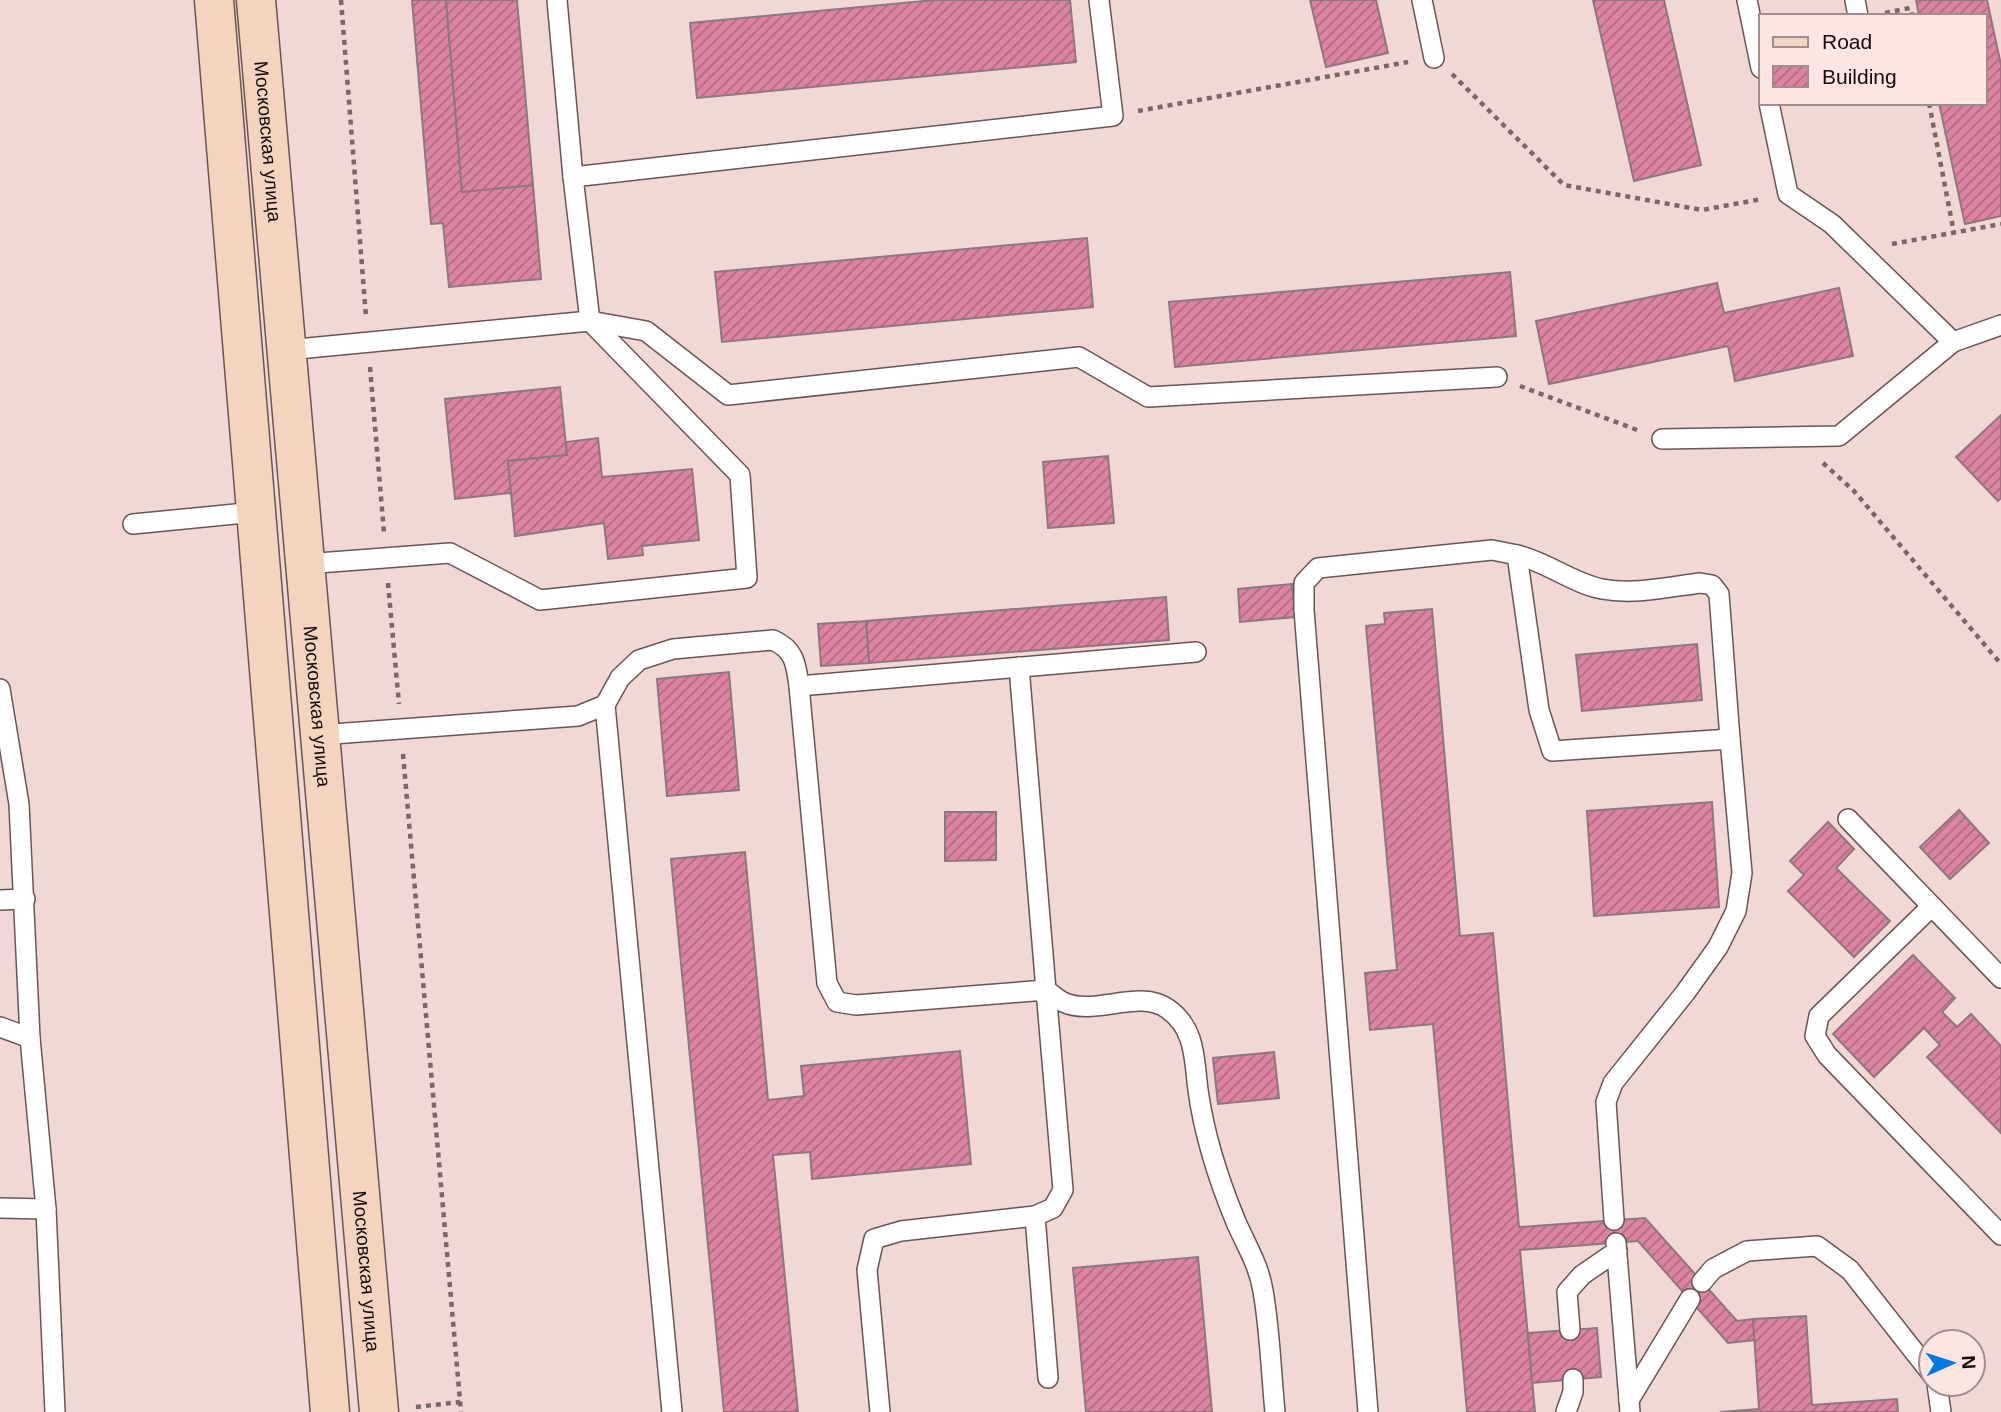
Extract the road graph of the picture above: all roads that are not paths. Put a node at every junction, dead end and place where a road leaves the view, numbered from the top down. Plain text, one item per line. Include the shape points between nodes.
1 (214, 0) edge
2 (256, 0) edge
3 (557, 0) edge
4 (1099, 0) edge
5 (1746, 0) edge
6 (1425, 1) edge
7 (1434, 58) road end
8 (1759, 59) edge
9 (1769, 105) edge
10 (573, 177) junction
11 (590, 321) junction
12 (2001, 325) edge
13 (1953, 342) junction
14 (287, 350) junction
15 (1497, 377) road end
16 (1662, 439) road end
17 (256, 512) junction
18 (133, 524) dead end
19 (1517, 555) junction
20 (305, 564) junction
21 (1196, 652) dead end
22 (1018, 667) junction
23 (799, 686) junction
24 (0, 689) edge
25 (0, 697) edge
26 (605, 705) junction
27 (319, 735) junction
28 (1730, 739) junction
29 (1848, 819) dead end
30 (25, 899) junction
31 (0, 900) edge
32 (1932, 906) junction
33 (2001, 978) edge
34 (1046, 990) junction
35 (0, 1027) edge
36 (30, 1038) junction
37 (0, 1208) edge
38 (46, 1209) junction
39 (1035, 1216) junction
40 (1614, 1220) dead end
41 (2001, 1235) edge
42 (1702, 1282) dead end
43 (1690, 1299) dead end
44 (1570, 1330) dead end
45 (1917, 1355) edge
46 (1048, 1378) dead end
47 (1573, 1379) dead end
48 (1630, 1406) edge
49 (393, 1410) edge
50 (55, 1412) edge
51 (330, 1412) edge
52 (671, 1412) edge
53 (880, 1412) edge
54 (1275, 1412) edge
55 (1368, 1412) edge
56 (1566, 1412) edge

1 - 17 main road
2 - 14 main road, Московская улица
3 - 10 lane
4 - 10 lane via 1113,116
5 - 8 lane
6 - 7 lane
9 - 13 lane via 1788,194 1832,224
10 - 11 lane
11 - 14 lane
11 - 15 lane via 646,331 728,395 1079,357 1148,397
11 - 20 lane via 740,475 747,578 540,600 450,553
12 - 13 lane
13 - 16 lane via 1839,436
14 - 20 main road, Московская улица
17 - 18 lane
17 - 51 main road
19 - 28 lane via 1601,589 1625,592 1712,585 1719,594
19 - 28 lane via 1539,710 1552,751
19 - 55 lane via 1492,550 1318,568 1304,583
20 - 27 main road, Московская улица
21 - 22 lane
22 - 23 lane
22 - 34 lane
23 - 26 lane via 796,661 787,647 774,640 673,649 639,660 620,678
23 - 34 lane via 827,983 837,1003
24 - 25 lane
25 - 30 lane via 19,804
26 - 27 lane via 578,716
26 - 52 lane
27 - 49 main road, Московская улица
28 - 40 lane via 1742,873 1737,911 1685,993 1613,1083 1606,1102
29 - 32 lane
30 - 31 lane
30 - 36 lane
32 - 33 lane
32 - 41 lane via 1819,1016 1815,1036 1827,1055
34 - 39 lane via 1063,1190 1053,1208
34 - 54 lane via 1064,1003 1081,1006 1145,1002 1166,1007 1194,1046 1209,1140 1263,1290
35 - 36 lane
36 - 38 lane
37 - 38 lane
38 - 50 lane
39 - 46 lane
39 - 53 lane via 901,1231 874,1239 867,1270
42 - 45 lane via 1713,1269 1747,1251 1817,1247 1850,1270
43 - 48 lane
44 - 48 lane via 1567,1292 1617,1247
47 - 56 lane

